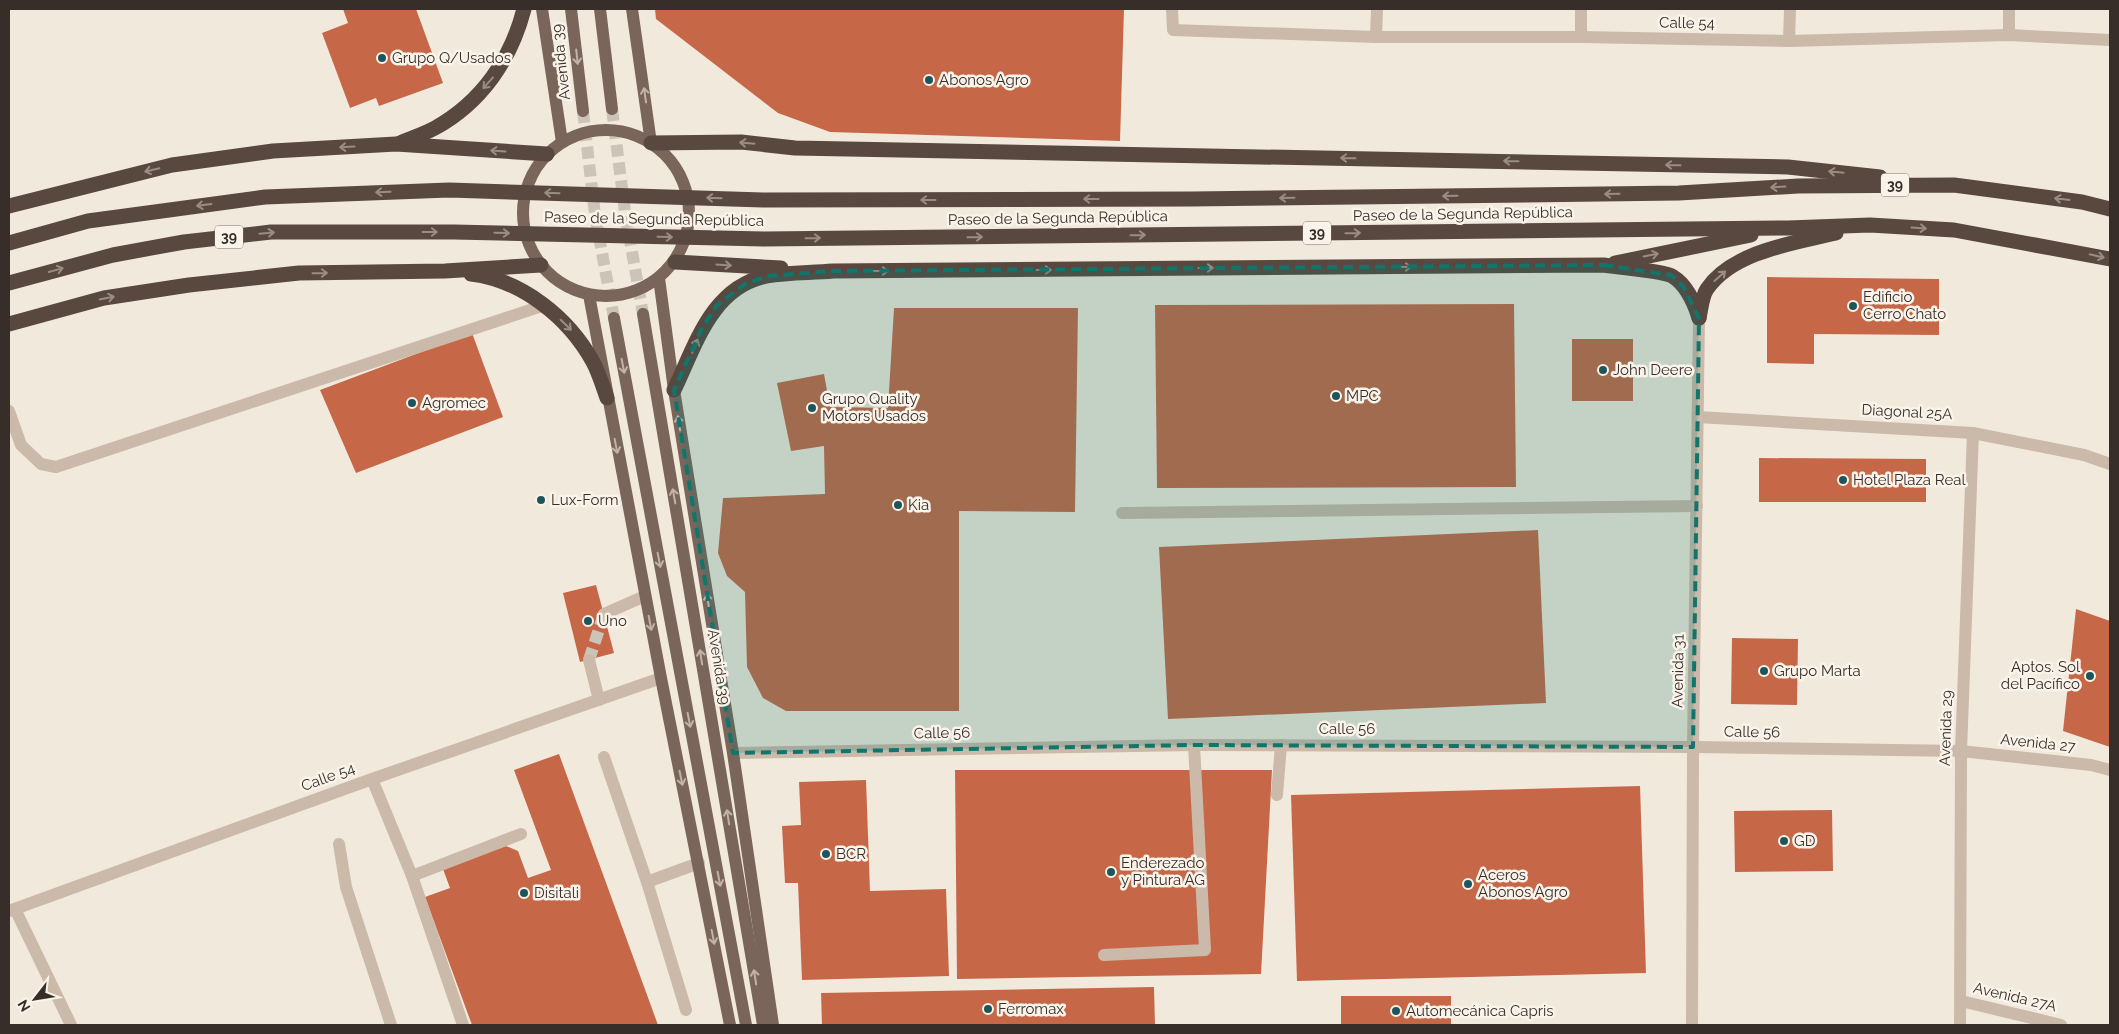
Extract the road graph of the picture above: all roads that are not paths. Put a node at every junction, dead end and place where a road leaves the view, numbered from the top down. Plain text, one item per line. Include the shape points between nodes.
1 (524, 9) edge
2 (542, 9) edge
3 (572, 9) edge
4 (600, 9) edge
5 (632, 9) edge
6 (1172, 9) edge
7 (1377, 9) edge
8 (1581, 9) edge
9 (1790, 9) edge
10 (2009, 9) edge
11 (2009, 35) junction
12 (1376, 36) junction
13 (1581, 37) junction
14 (2110, 40) edge
15 (1789, 41) junction
16 (612, 109) tunnel mouth
17 (583, 111) tunnel mouth
18 (562, 142) junction
19 (652, 143) junction
20 (396, 144) junction
21 (547, 154) junction
22 (1954, 185) junction
23 (9, 206) edge
24 (2110, 209) edge
25 (1870, 225) junction
26 (1788, 228) junction
27 (9, 243) edge
28 (2110, 259) edge
29 (675, 262) junction
30 (541, 265) junction
31 (1603, 265) junction
32 (445, 271) junction
33 (833, 271) junction
34 (659, 278) junction
35 (9, 283) edge
36 (588, 295) junction
37 (545, 305) junction
38 (643, 314) tunnel mouth
39 (614, 318) tunnel mouth
40 (1699, 318) junction
41 (9, 324) edge
42 (674, 390) junction
43 (607, 398) junction
44 (9, 411) edge
45 (1698, 416) junction
46 (1973, 433) junction
47 (2110, 464) edge
48 (1697, 506) junction
49 (1122, 513) dead end
50 (645, 596) junction
51 (604, 614) dead end
52 (589, 660) tunnel mouth
53 (661, 678) junction
54 (599, 700) junction
55 (1194, 745) junction
56 (1281, 745) junction
57 (1693, 747) junction
58 (1961, 751) junction
59 (733, 753) junction
60 (604, 757) dead end
61 (2110, 770) edge
62 (372, 779) junction
63 (1277, 794) dead end
64 (521, 834) dead end
65 (339, 844) dead end
66 (699, 863) junction
67 (412, 876) junction
68 (647, 882) junction
69 (12, 910) edge
70 (1104, 955) dead end
71 (1960, 1001) junction
72 (686, 1010) dead end
73 (71, 1025) edge
74 (391, 1025) edge
75 (463, 1025) edge
76 (730, 1025) edge
77 (746, 1025) edge
78 (763, 1025) edge
79 (773, 1025) edge
80 (1692, 1025) edge
81 (1960, 1025) edge
82 (2061, 1025) edge

1 -> 20 highway via 518,34 498,72 470,103 435,128
2 - 18 main road
3 -> 17 main road, Avenida 39
4 - 16 main road
19 -> 5 main road
6 - 12 street, Calle 54 via 1173,30
7 - 12 street
8 - 13 street
9 - 15 street
10 - 11 street
11 - 14 street, Calle 54
11 - 15 street, Calle 54
12 - 13 street, Calle 54
13 - 15 street, Calle 54
18 - 19 main road via 584,132 607,129 630,133
18 - 21 main road
22 -> 19 highway via 1788,167 795,148 740,142
19 - 29 main road via 674,164 686,188 690,216 684,244
21 -> 20 highway
20 -> 23 highway via 273,151 172,165
21 - 30 main road via 532,174 524,196 523,221 529,244
24 -> 22 highway, Paseo de la Segunda República / 39 via 2082,202
22 -> 27 highway, Paseo de la Segunda República / 39 via 1798,186 1679,193 1182,199 763,200 449,190 265,197 88,221
25 - 26 highway, Paseo de la Segunda República / 39
25 -> 28 highway, Paseo de la Segunda República / 39 via 1954,230
40 -> 25 highway via 1707,289 1734,265 1778,246
31 -> 26 highway
35 -> 26 highway, Paseo de la Segunda República / 39 via 113,255 184,242 271,232 454,232 764,239
29 -> 33 highway
29 - 34 main road
30 - 32 highway
30 - 36 main road via 554,279
33 -> 31 highway
31 - 40 highway via 1671,275 1684,286
32 - 37 highway via 480,275 514,287
41 -> 32 highway via 104,298 189,285 299,273
42 -> 33 highway via 702,328 717,305 738,289 766,276
34 - 36 main road via 637,291 613,297
34 - 42 main road
36 - 43 main road
37 -> 43 highway via 572,331 583,347
37 - 44 street via 56,468 41,464 21,445
78 -> 38 main road, Avenida 39
39 -> 77 main road
40 - 45 street, Avenida 31
59 -> 42 main road
43 -> 50 main road
45 - 46 street, Diagonal 25A
45 - 48 street, Avenida 31
46 - 47 street, Diagonal 25A
46 - 58 street, Avenida 29
48 - 49 street
48 - 57 street, Avenida 31
50 - 51 street
50 -> 53 main road
52 - 54 street
53 - 54 street, Calle 54
53 -> 66 main road
54 - 62 street, Calle 54
55 - 56 street, Calle 56
55 - 59 street, Calle 56
55 - 70 street via 1205,950
56 - 57 street, Calle 56
56 - 63 street
57 - 58 street, Calle 56
57 - 80 street, Avenida 31
58 - 61 street, Avenida 27 via 2091,765
58 - 71 street, Avenida 29
59 - 79 main road
60 - 68 street
62 - 67 street
62 - 69 street, Calle 54
64 - 67 street
65 - 74 street via 346,887
66 - 68 street
66 -> 76 main road
67 - 75 street
68 - 72 street
69 - 73 street
71 - 81 street, Avenida 29
71 - 82 street, Avenida 27A

